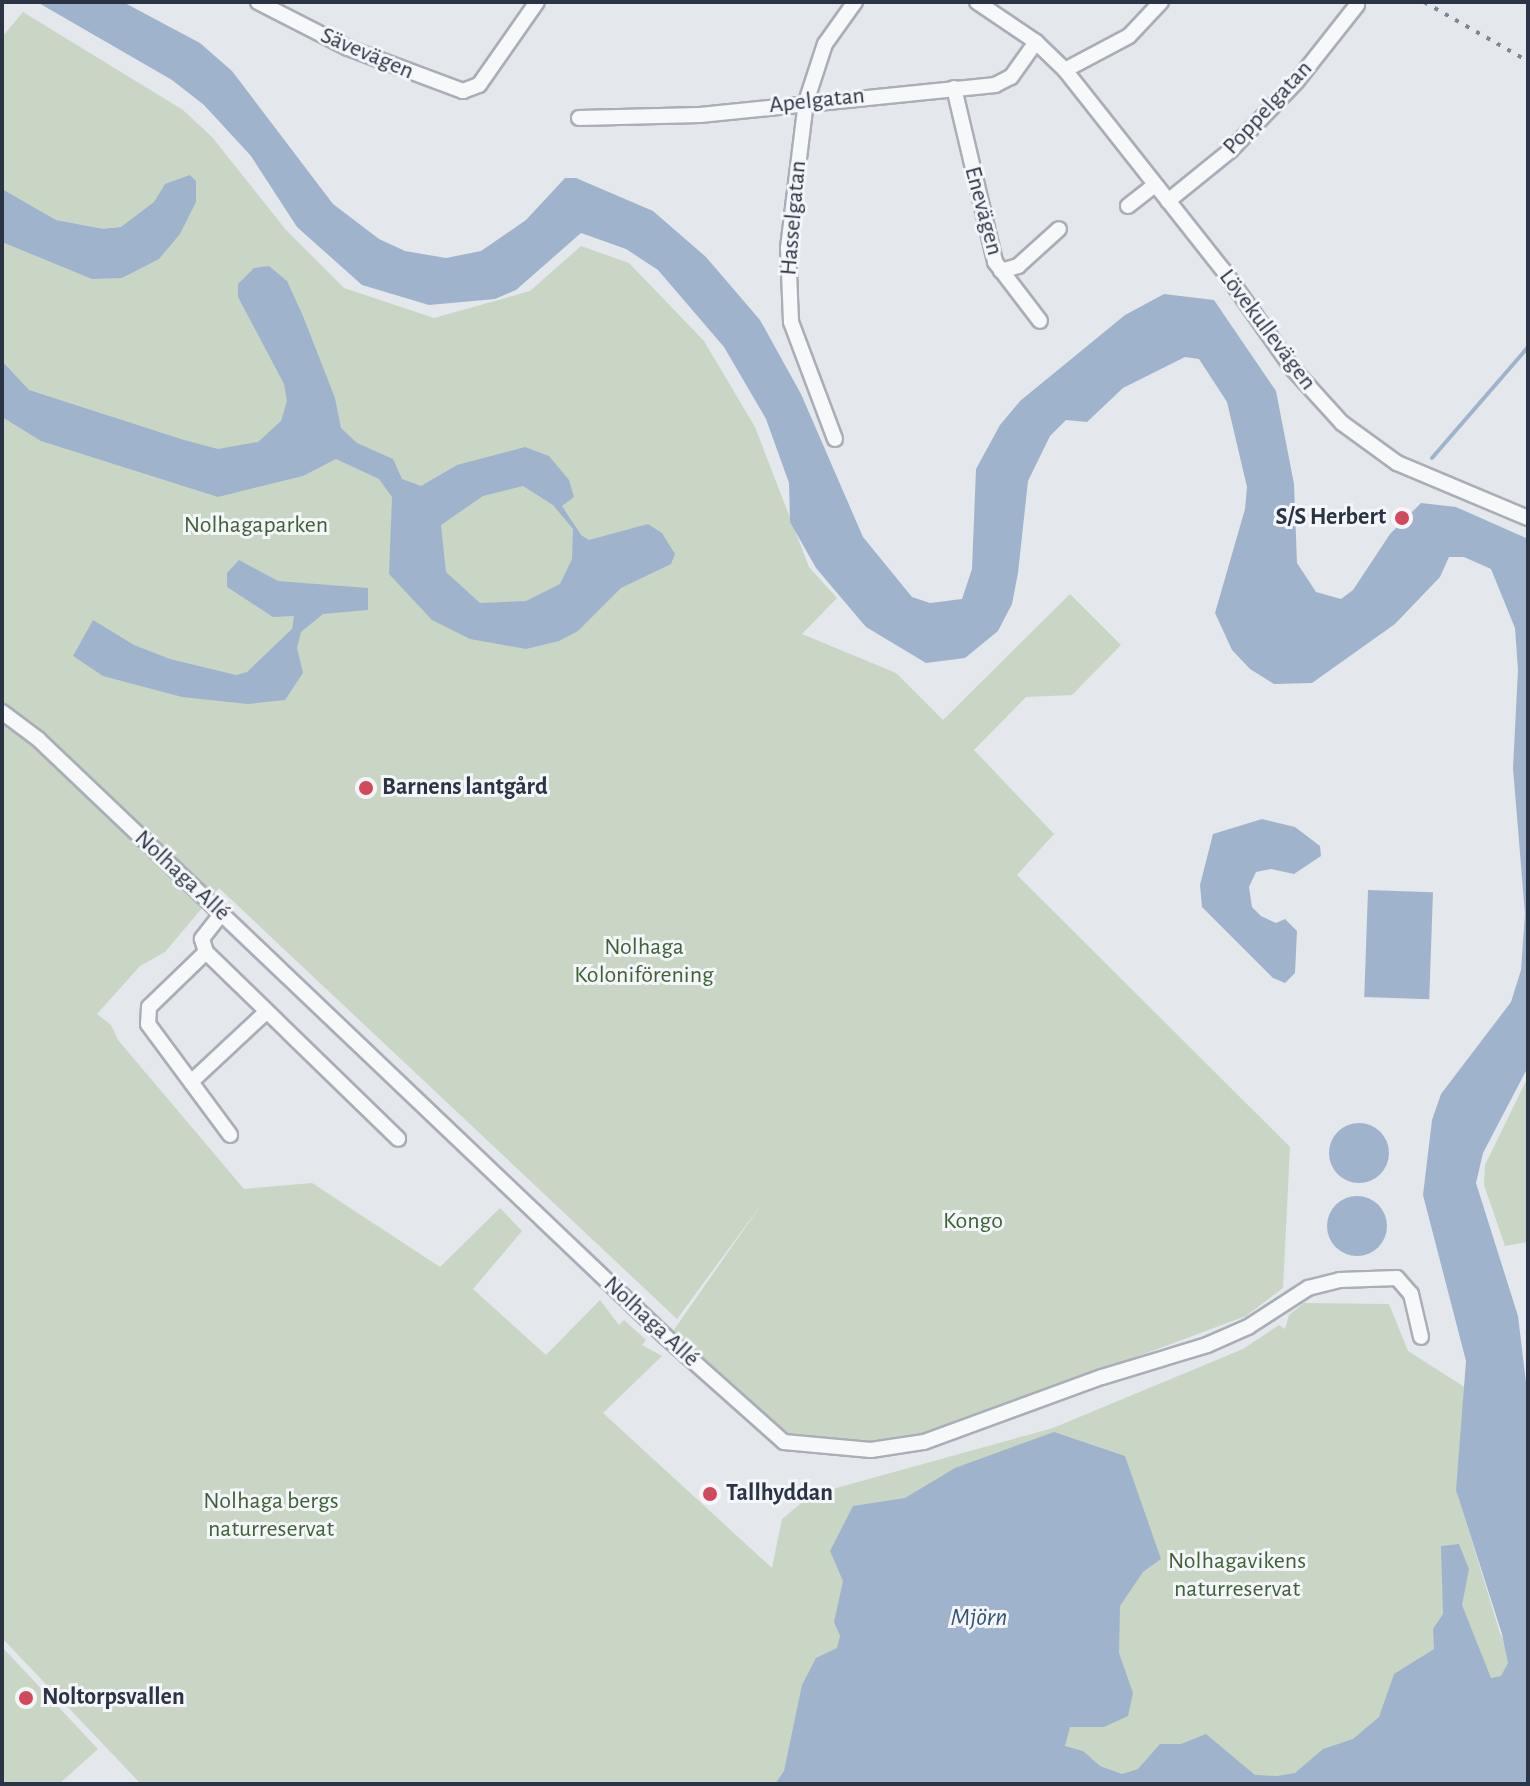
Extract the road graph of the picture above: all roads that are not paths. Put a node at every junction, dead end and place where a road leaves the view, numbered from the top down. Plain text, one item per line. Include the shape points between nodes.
1 (258, 2) edge
2 (537, 2) edge
3 (855, 2) edge
4 (977, 2) edge
5 (1161, 2) edge
6 (1357, 5) dead end
7 (1036, 42) junction
8 (1065, 70) junction
9 (954, 88) junction
10 (806, 102) junction
11 (579, 118) dead end
12 (1155, 185) junction
13 (1168, 201) junction
14 (1128, 206) dead end
15 (1059, 229) dead end
16 (1001, 271) junction
17 (1040, 321) dead end
18 (835, 439) dead end
19 (1528, 518) edge
20 (2, 712) edge
21 (222, 913) junction
22 (206, 952) junction
23 (266, 1012) junction
24 (191, 1082) junction
25 (230, 1135) dead end
26 (398, 1139) dead end
27 (1421, 1337) dead end

1 - 2 street, Sävevägen via 348,48 463,91 479,85
3 - 10 street, Hasselgatan via 825,44
4 - 7 street, Lövekullevägen
5 - 8 street via 1129,36
6 - 13 street, Poppelgatan via 1297,81 1231,150
7 - 8 street, Lövekullevägen
7 - 9 street, Apelgatan via 1011,77 995,85
8 - 12 street, Lövekullevägen
9 - 10 street, Apelgatan
9 - 16 street, Enevägen
10 - 11 street, Apelgatan via 700,115
10 - 18 street, Hasselgatan via 787,295 791,322
12 - 13 street, Lövekullevägen
12 - 14 street
13 - 19 street, Lövekullevägen via 1293,369 1342,423 1397,463
15 - 16 street via 1018,266
16 - 17 street, Enevägen
20 - 21 street, Nolhaga Allé
21 - 22 street via 202,939
21 - 27 street, Nolhaga Allé via 666,1337 784,1442 862,1450 924,1442 1207,1345 1248,1327 1308,1288 1340,1280 1397,1278 1411,1294
22 - 23 street
22 - 24 street via 149,1007 148,1024
23 - 24 street
23 - 26 street
24 - 25 street

